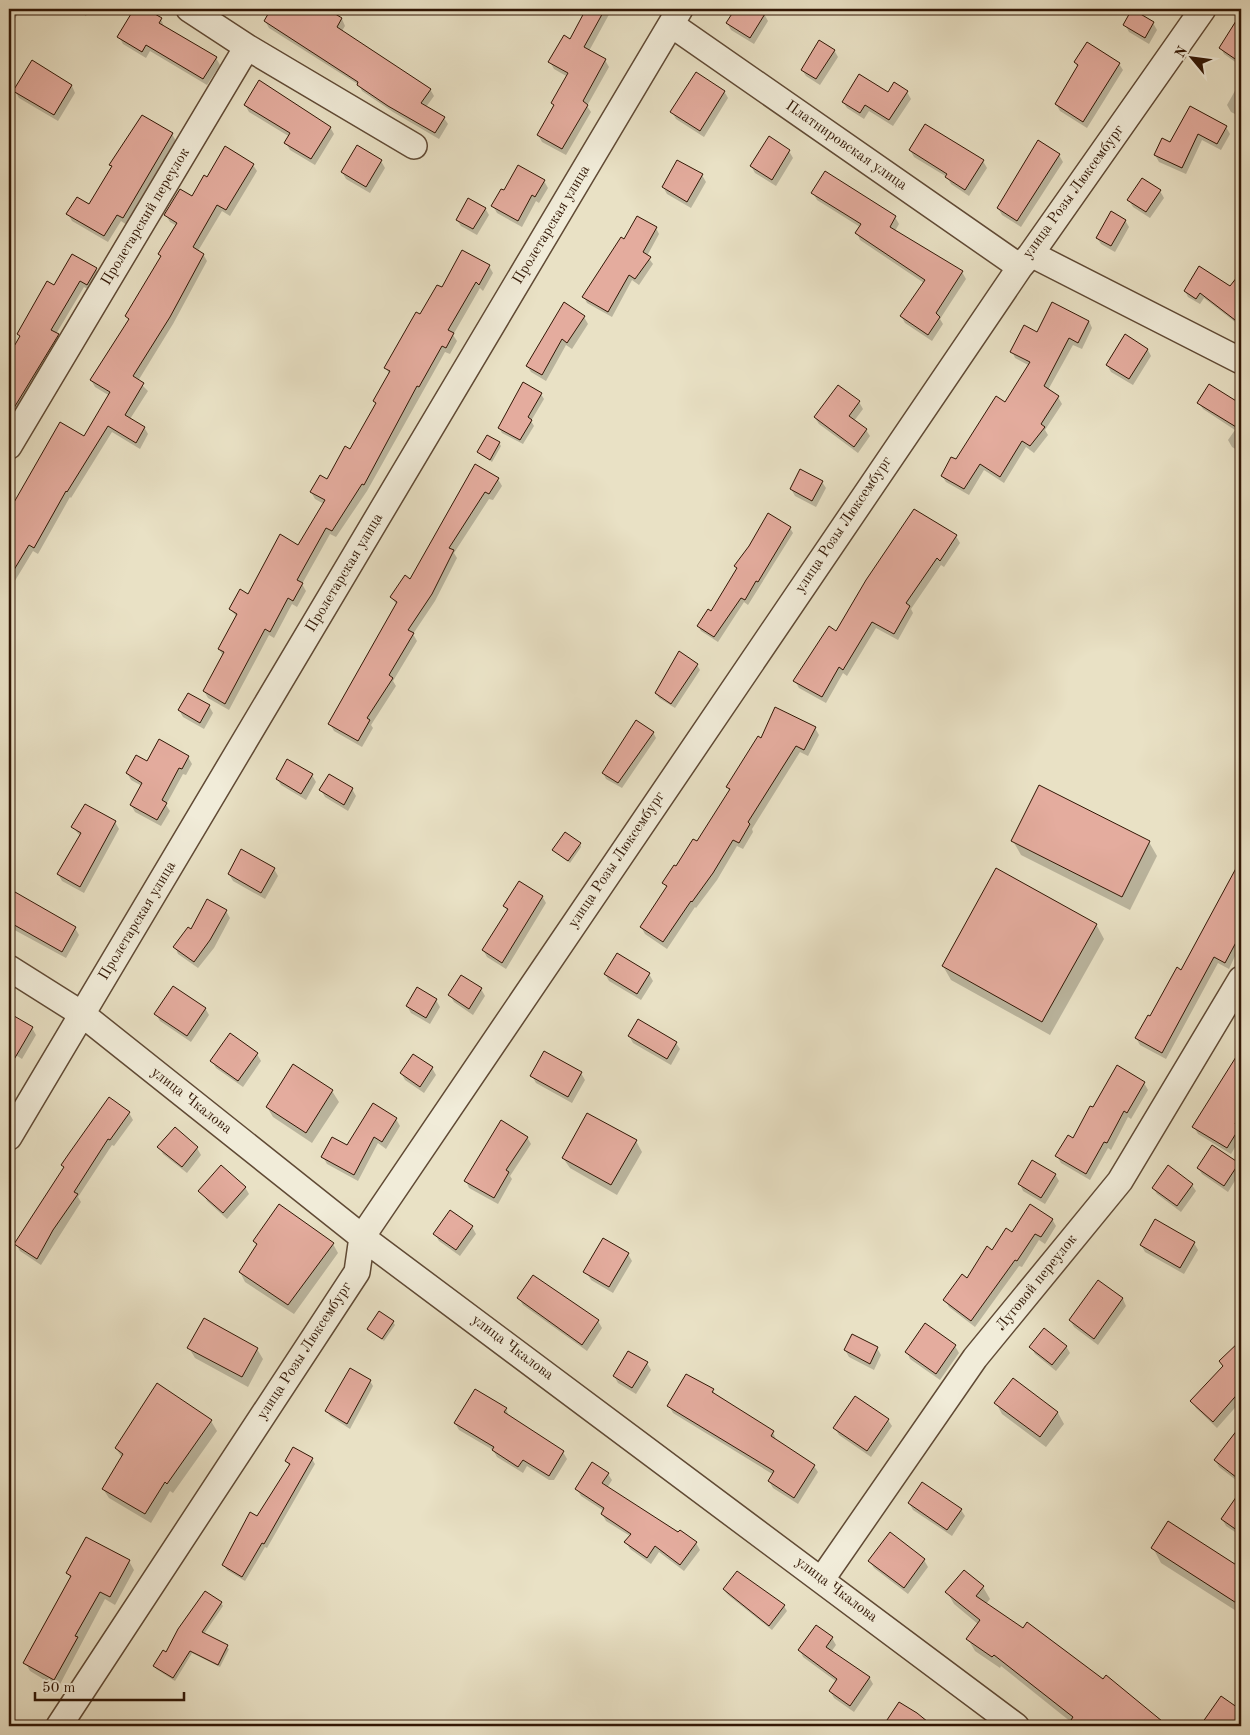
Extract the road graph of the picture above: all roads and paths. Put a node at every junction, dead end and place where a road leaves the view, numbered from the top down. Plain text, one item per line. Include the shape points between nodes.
1 (189, 9) edge
2 (1203, 9) edge
3 (676, 17) edge
4 (247, 47) junction
5 (414, 146) dead end
6 (1025, 261) junction
7 (1241, 361) edge
8 (9, 446) edge
9 (9, 968) edge
10 (1241, 979) edge
11 (82, 1014) junction
12 (9, 1137) edge
13 (362, 1236) junction
14 (822, 1579) junction
15 (59, 1726) edge
16 (1016, 1726) edge

1 - 4 street
2 - 6 street, улица Розы Люксембург
3 - 6 street, Платнировская улица
3 - 11 street, Пролетарская улица
4 - 5 street
4 - 8 street, Пролетарский переулок
6 - 7 street, Платнировская улица
6 - 13 street, улица Розы Люксембург
9 - 11 street, улица Чкалова
10 - 14 street, Луговой переулок via 1120,1181 975,1358
11 - 12 street, Пролетарская улица
11 - 13 street, улица Чкалова
13 - 14 street, улица Чкалова
13 - 15 street, улица Розы Люксембург via 357,1272
14 - 16 street, улица Чкалова

